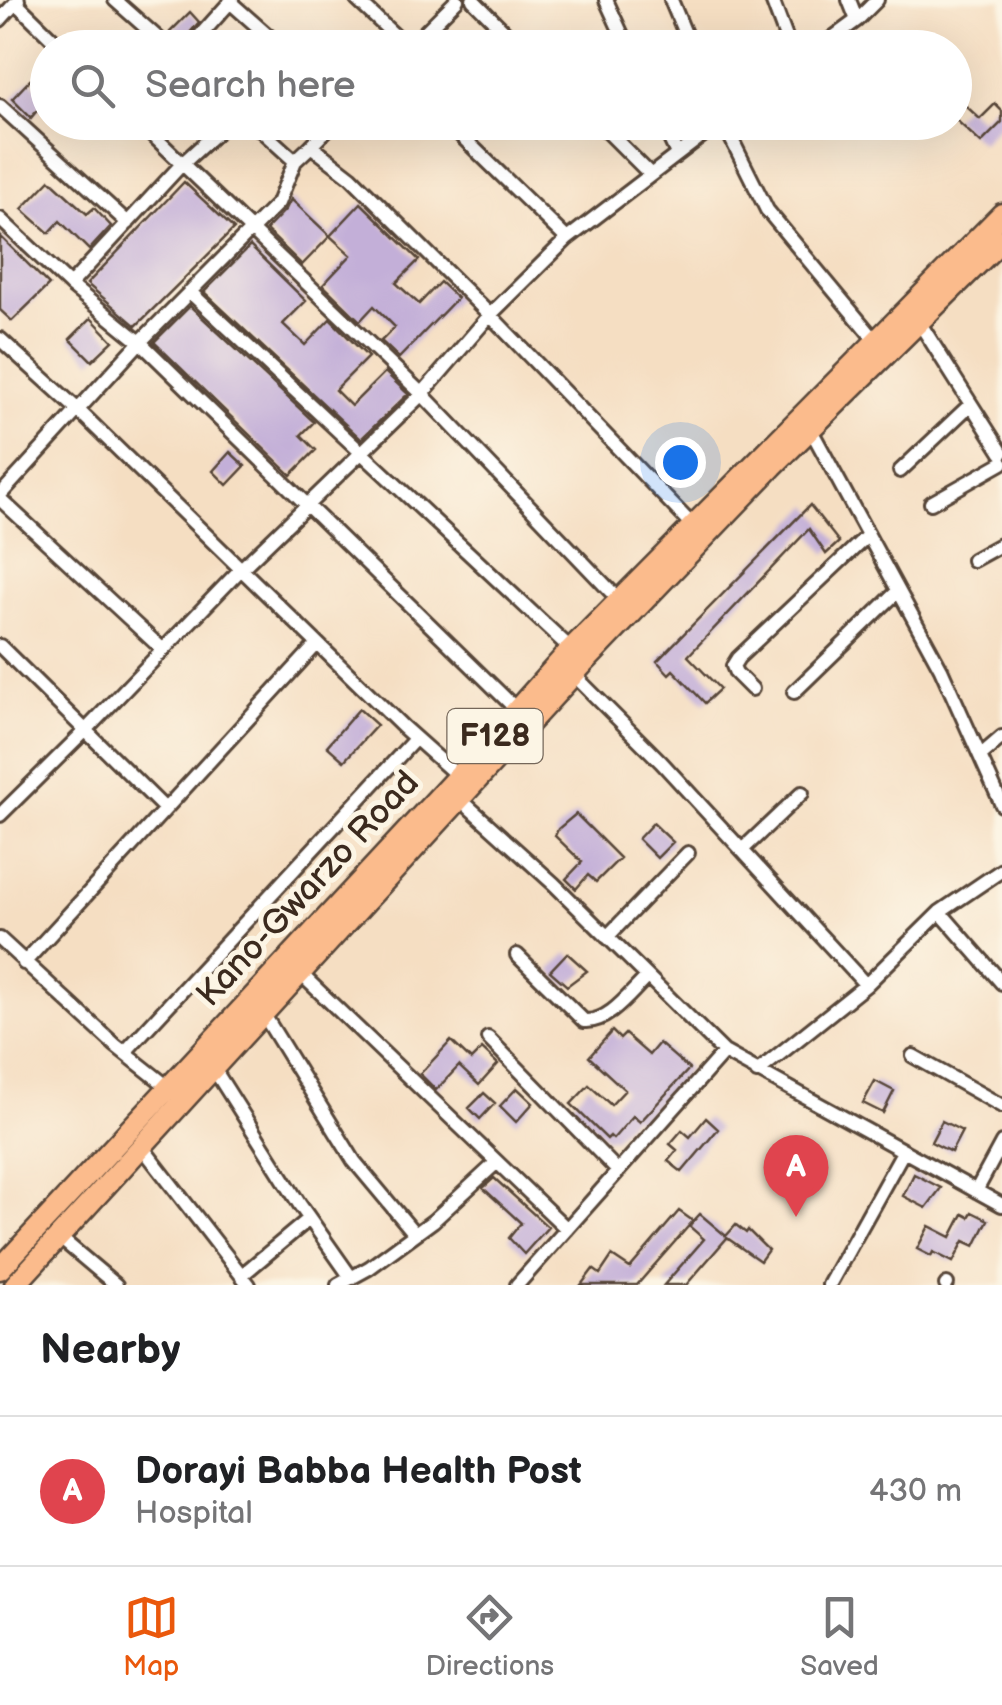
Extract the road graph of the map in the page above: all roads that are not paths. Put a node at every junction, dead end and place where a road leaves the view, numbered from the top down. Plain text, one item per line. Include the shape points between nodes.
1 (115, 0) edge
2 (357, 0) edge
3 (457, 0) edge
4 (473, 0) edge
5 (606, 0) edge
6 (671, 0) edge
7 (772, 0) edge
8 (849, 0) edge
9 (877, 0) edge
10 (17, 1) edge
11 (231, 1) edge
12 (0, 20) edge
13 (857, 20) junction
14 (45, 30) edge
15 (149, 30) edge
16 (205, 30) edge
17 (262, 30) edge
18 (390, 30) edge
19 (427, 30) edge
20 (504, 30) edge
21 (620, 30) edge
22 (684, 30) edge
23 (783, 30) edge
24 (843, 30) edge
25 (0, 106) edge
26 (30, 133) edge
27 (37, 140) edge
28 (158, 140) edge
29 (208, 140) edge
30 (272, 140) edge
31 (317, 140) edge
32 (465, 140) edge
33 (616, 140) edge
34 (670, 140) edge
35 (696, 140) edge
36 (730, 140) edge
37 (311, 146) junction
38 (677, 154) junction
39 (295, 161) junction
40 (182, 164) junction
41 (650, 174) junction
42 (1002, 214) edge
43 (0, 219) edge
44 (128, 223) junction
45 (252, 230) junction
46 (567, 239) junction
47 (1002, 240) edge
48 (70, 286) junction
49 (190, 292) junction
50 (490, 315) junction
51 (919, 322) junction
52 (875, 340) junction
53 (1, 341) edge
54 (140, 342) junction
55 (422, 394) junction
56 (971, 404) junction
57 (77, 409) junction
58 (810, 430) junction
59 (362, 453) junction
60 (1002, 453) edge
61 (1002, 463) edge
62 (900, 471) dead end
63 (0, 497) edge
64 (931, 503) dead end
65 (308, 506) junction
66 (692, 525) junction
67 (868, 535) junction
68 (1002, 544) edge
69 (973, 560) dead end
70 (240, 569) junction
71 (898, 591) junction
72 (619, 600) junction
73 (317, 644) junction
74 (0, 646) edge
75 (162, 648) junction
76 (571, 649) junction
77 (574, 676) junction
78 (752, 688) dead end
79 (794, 692) dead end
80 (518, 711) junction
81 (87, 729) junction
82 (1002, 737) edge
83 (415, 739) junction
84 (980, 756) junction
85 (458, 776) junction
86 (802, 793) dead end
87 (1000, 796) edge
88 (460, 800) junction
89 (165, 810) junction
90 (0, 814) edge
91 (742, 850) junction
92 (688, 854) dead end
93 (1002, 870) edge
94 (379, 874) junction
95 (940, 912) junction
96 (607, 937) junction
97 (0, 940) edge
98 (516, 955) dead end
99 (24, 962) junction
100 (301, 974) junction
101 (647, 976) junction
102 (1002, 982) edge
103 (866, 985) junction
104 (264, 1015) junction
105 (488, 1038) dead end
106 (124, 1052) junction
107 (724, 1052) junction
108 (913, 1056) dead end
109 (214, 1069) junction
110 (757, 1072) junction
111 (168, 1087) junction
112 (1002, 1106) edge
113 (1002, 1143) edge
114 (142, 1147) junction
115 (903, 1152) junction
116 (497, 1162) junction
117 (618, 1171) junction
118 (976, 1191) junction
119 (1002, 1205) edge
120 (310, 1219) junction
121 (567, 1229) junction
122 (415, 1234) junction
123 (60, 1237) junction
124 (0, 1269) edge
125 (246, 1280) edge
126 (344, 1281) edge
127 (15, 1285) edge
128 (116, 1285) edge
129 (517, 1285) edge
130 (829, 1285) edge

1 - 15 street
2 - 18 street
3 - 19 street
4 - 20 street
5 - 21 street
6 - 22 street
7 - 23 street
8 - 13 street
9 - 13 street
10 - 12 street
10 - 14 street
11 - 16 street
11 - 17 street
13 - 24 street
25 - 26 street
27 - 44 street
28 - 40 street
29 - 40 street
30 - 39 street
31 - 37 street
32 - 46 street
33 - 41 street
34 - 38 street
35 - 38 street
36 - 52 street via 766,210
37 - 39 street
37 - 50 street
38 - 41 street
39 - 45 street via 278,203
40 - 44 street
40 - 45 street
41 - 46 street
42 - 52 main road, Kano-Gwarzo Road / F128
43 - 48 street
44 - 48 street
45 - 49 street
45 - 55 street
46 - 50 street
47 - 51 main road, F128
48 - 54 street
49 - 54 street
49 - 59 street
50 - 55 street
50 - 66 street
51 - 56 street
51 - 58 main road, F128
52 - 66 main road, Kano-Gwarzo Road / F128
53 - 57 street
54 - 57 street
54 - 65 street
55 - 59 street
55 - 72 street
56 - 60 street
56 - 62 street
57 - 63 street
57 - 70 street
58 - 67 street
58 - 77 main road, F128
59 - 65 street
59 - 76 street
61 - 64 street
63 - 75 street
65 - 70 street
65 - 80 street
66 - 72 main road, Kano-Gwarzo Road / F128
67 - 71 street
67 - 78 street via 738,658 736,673
68 - 69 street
70 - 73 street
70 - 75 street
71 - 79 street
71 - 84 street
72 - 76 main road, Kano-Gwarzo Road / F128
73 - 83 street
73 - 89 street
74 - 81 street
75 - 81 street
76 - 80 main road, Kano-Gwarzo Road / F128
77 - 88 main road, F128
77 - 91 street
80 - 85 main road, Kano-Gwarzo Road / F128
81 - 89 street
81 - 90 street
82 - 84 street
83 - 85 street
83 - 106 street
84 - 87 street
85 - 94 main road, Kano-Gwarzo Road / F128
86 - 91 street
88 - 94 main road, F128
88 - 96 street
89 - 99 street
91 - 103 street
92 - 96 street
93 - 95 street
94 - 100 main road, F128
94 - 111 main road, Kano-Gwarzo Road / F128
95 - 102 street
95 - 103 street
96 - 101 street
97 - 99 street
98 - 101 street via 584,1021 606,1016
99 - 106 street
100 - 104 main road, F128
100 - 116 street
101 - 107 street
103 - 110 street
104 - 109 main road, F128
104 - 122 street via 354,1161
105 - 117 street
106 - 111 street
107 - 110 street
107 - 117 street
108 - 112 street
109 - 114 main road, F128
109 - 120 street
110 - 115 street
111 - 124 main road, Kano-Gwarzo Road / F128
113 - 118 street
114 - 123 main road, F128
114 - 125 street
115 - 118 street
115 - 130 street
116 - 121 street
116 - 122 street
117 - 121 street
118 - 119 street
120 - 125 street
120 - 126 street
121 - 129 street
122 - 126 street
123 - 127 main road, F128
123 - 128 street

